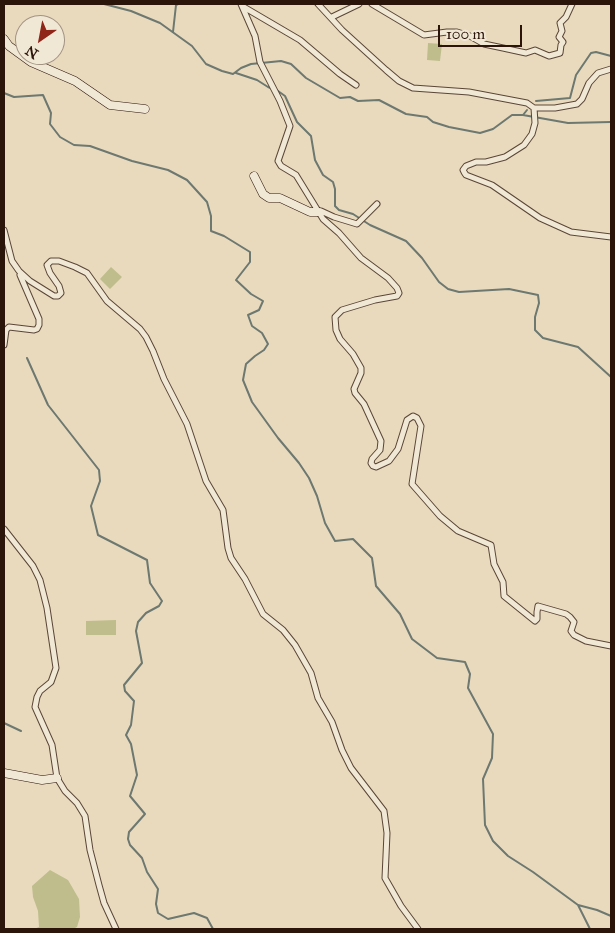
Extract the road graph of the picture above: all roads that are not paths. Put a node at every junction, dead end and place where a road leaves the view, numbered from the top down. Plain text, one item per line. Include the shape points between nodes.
1 (318, 4) edge
2 (359, 4) edge
3 (372, 4) edge
4 (572, 4) edge
5 (241, 5) edge
6 (332, 17) junction
7 (4, 39) edge
8 (611, 69) edge
9 (356, 85) dead end
10 (534, 108) junction
11 (145, 110) dead end
12 (254, 176) dead end
13 (377, 204) dead end
14 (319, 212) junction
15 (4, 230) edge
16 (611, 237) edge
17 (19, 271) junction
18 (4, 345) edge
19 (4, 530) edge
20 (611, 646) edge
21 (4, 773) edge
22 (57, 778) junction
23 (116, 929) edge
24 (418, 929) edge

1 - 6 street
2 - 6 street
3 - 4 street via 424,35 457,32 483,43 526,53 535,50 549,56 560,53 563,42 559,37 562,31 560,22
5 - 9 street via 300,40
5 - 14 street via 255,36 261,62 290,126 278,161 296,175
6 - 10 street via 386,70 413,88 469,92 527,103
7 - 11 street via 31,62 75,81 110,105
8 - 10 street via 593,77 577,104
10 - 16 street via 531,138 524,145 505,157 466,166 464,172 492,185 540,218 571,232
12 - 14 street via 263,194 269,198 280,198 310,212
13 - 14 street via 357,224 321,210
14 - 20 street via 361,258 397,288 398,293 394,297 342,310 335,317 340,339 360,368 355,393 364,404 381,441 380,450 372,459 373,466 389,462 398,448 407,420 413,416 417,418 421,426 412,484 458,531 491,545 494,564 504,582 504,596 531,620 537,619 537,608 542,606 570,616 574,622 571,631 574,635
15 - 17 street via 12,261
17 - 18 street via 39,325 34,330 8,327
17 - 24 street via 54,296 61,293 48,270 47,265 51,261 59,261 87,273 107,300 146,337 187,424 206,481 223,510 231,558 258,608 283,630 306,663 318,698 348,762 384,811 387,832 385,878
19 - 22 street via 40,580 47,608 56,668 51,682 40,691 35,707 52,745
21 - 22 street via 42,780
22 - 23 street via 85,816 101,894

